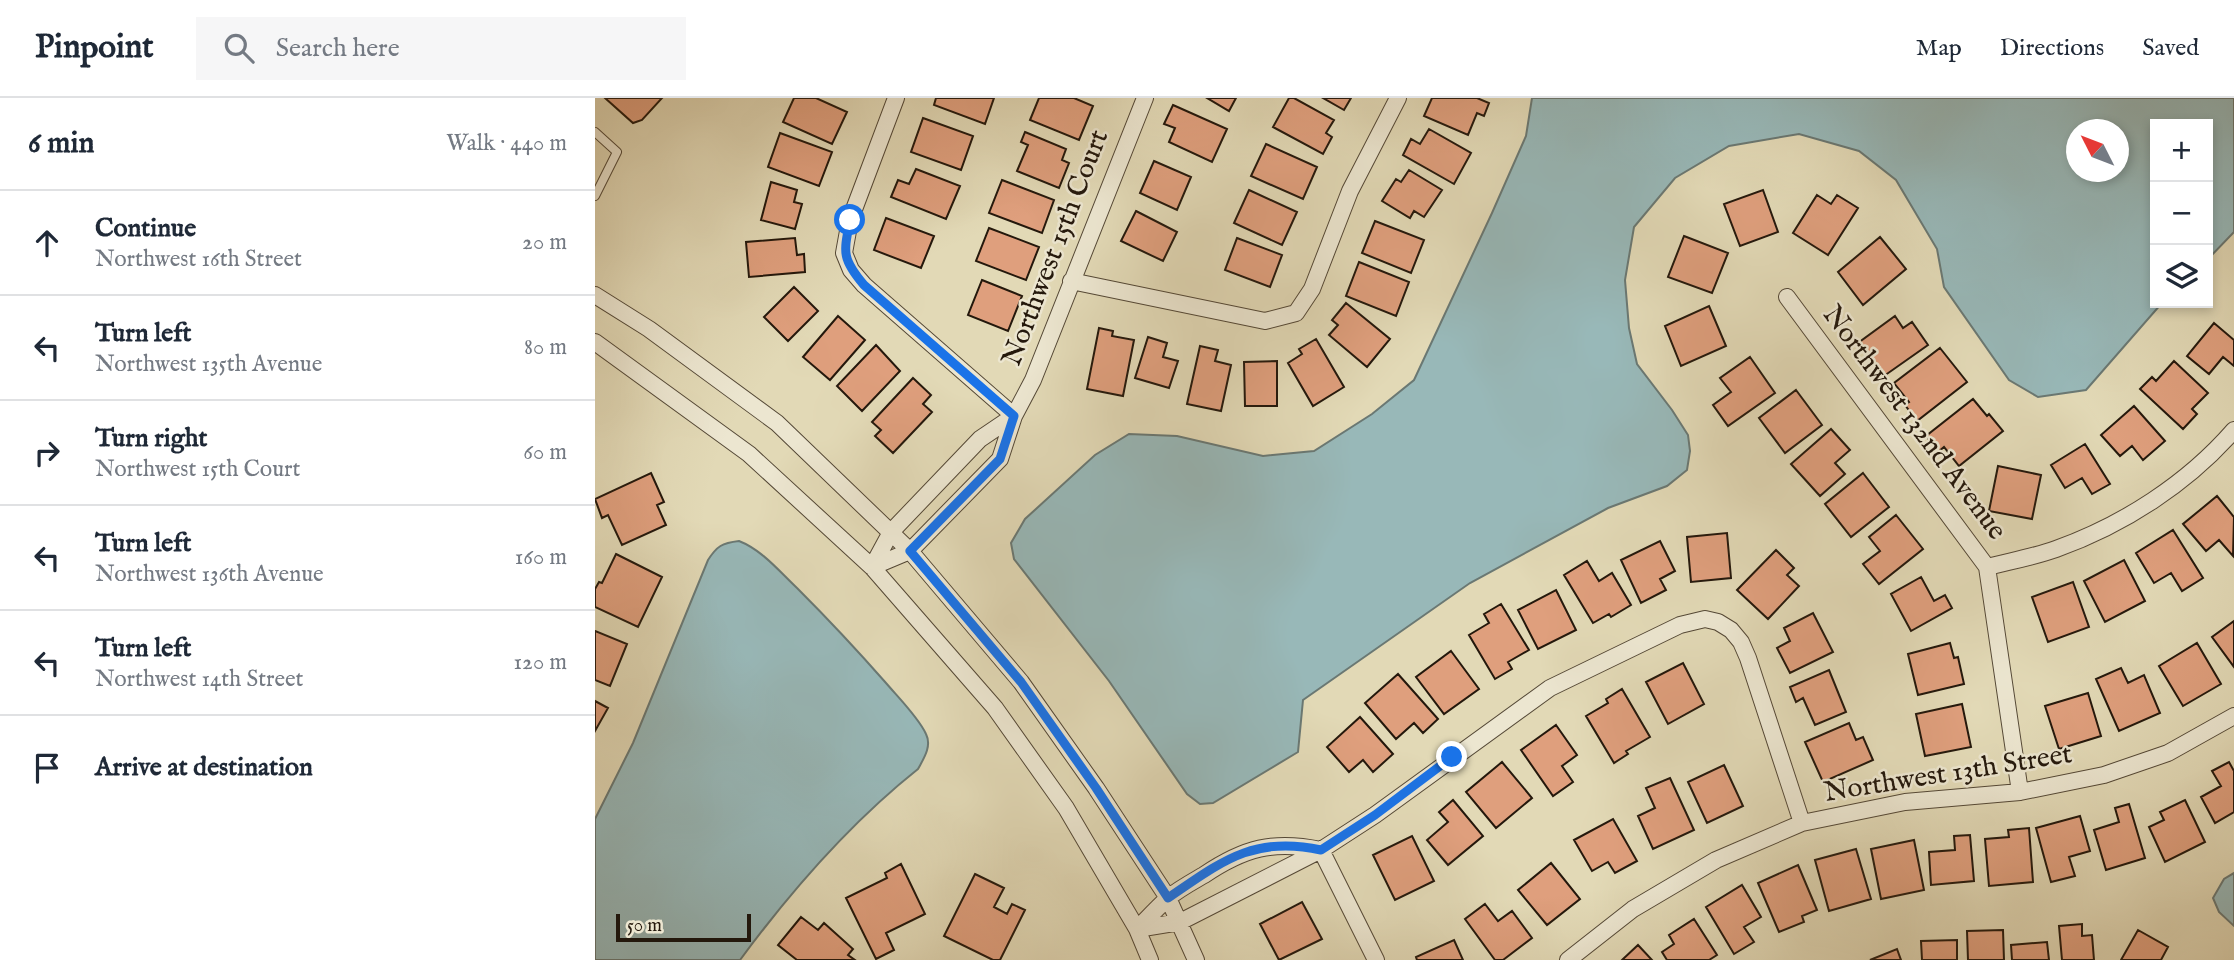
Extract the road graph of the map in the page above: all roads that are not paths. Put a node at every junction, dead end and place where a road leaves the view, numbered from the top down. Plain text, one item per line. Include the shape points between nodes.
1 (896, 98) edge
2 (1145, 98) edge
3 (1398, 98) edge
4 (595, 132) edge
5 (595, 196) edge
6 (1071, 281) junction
7 (595, 295) edge
8 (1787, 297) dead end
9 (595, 342) edge
10 (1014, 416) junction
11 (2234, 430) edge
12 (891, 532) junction
13 (910, 551) junction
14 (872, 566) junction
15 (1987, 567) junction
16 (2234, 716) edge
17 (2020, 792) junction
18 (1802, 823) junction
19 (1321, 850) junction
20 (1168, 898) junction
21 (1180, 922) junction
22 (1137, 929) junction
23 (1150, 960) edge
24 (1196, 960) edge
25 (1376, 960) edge
26 (1569, 960) edge

1 - 10 street via 850,220 844,253 864,285
2 - 6 street, Northwest 15th Court
3 - 6 street via 1350,191 1313,289 1297,313 1265,321
4 - 5 lane via 617,152
6 - 10 street, Northwest 15th Court via 1033,380
7 - 12 street via 777,423
8 - 15 street, Northwest 132nd Avenue
9 - 14 street via 749,454
10 - 12 street, Northwest 15th Court via 980,439
10 - 13 street, Northwest 15th Court via 1000,459
11 - 15 street via 2171,488 2109,527 2054,550
12 - 13 street
12 - 14 street, Northwest 15th Court
13 - 14 street, Northwest 15th Court
13 - 20 street via 1021,682
14 - 22 street via 995,708 1066,808
15 - 17 street, Northwest 132nd Avenue
16 - 17 street, Northwest 13th Street via 2168,753 2103,775
17 - 18 street, Northwest 13th Street via 1905,802
18 - 19 street via 1741,642 1731,630 1705,619 1680,625 1550,688
18 - 26 street, Northwest 13th Street via 1716,860 1633,909
19 - 20 street via 1287,845 1253,849 1221,863
19 - 21 street
19 - 25 street
20 - 21 street
20 - 22 street
21 - 22 street
21 - 24 street
22 - 23 street

